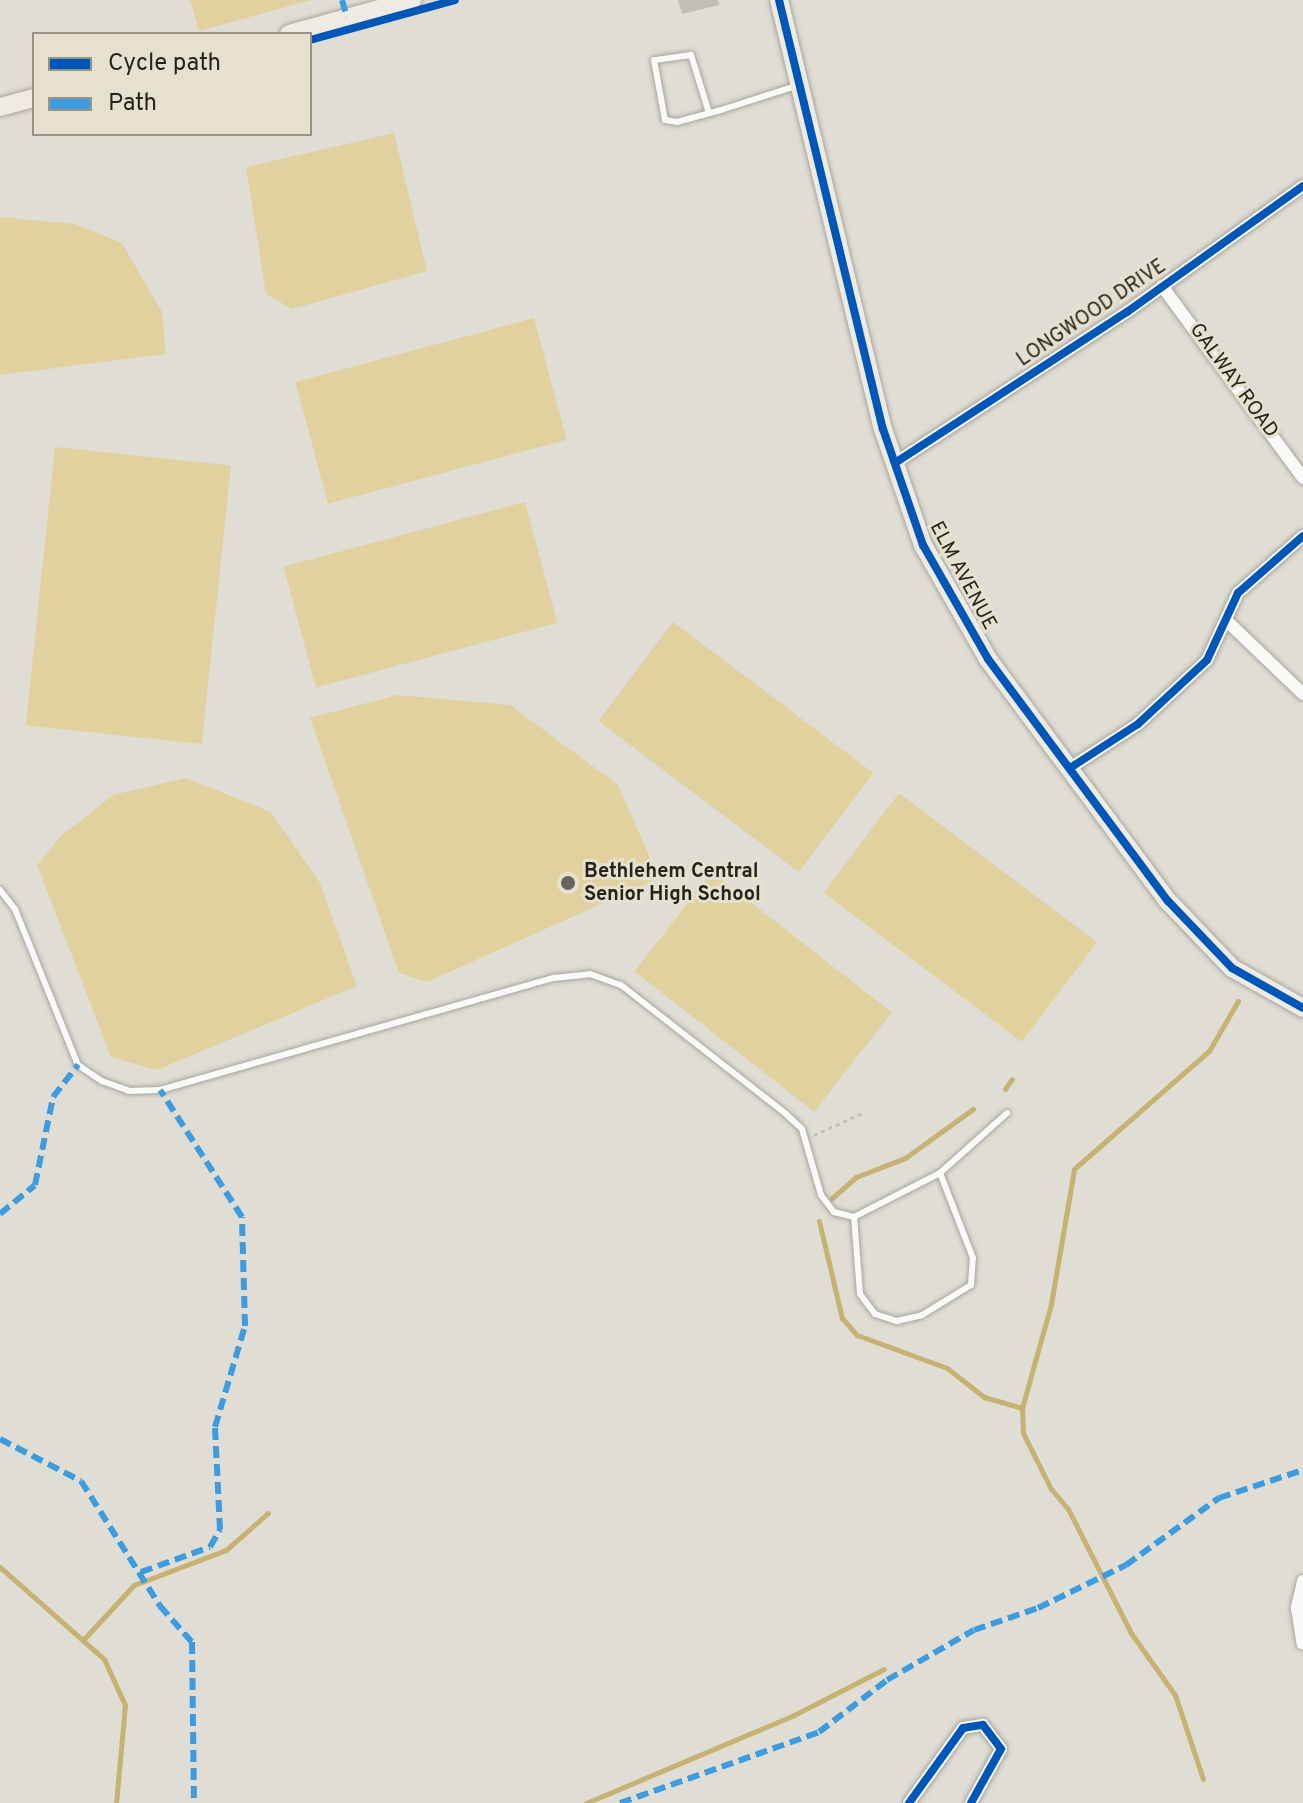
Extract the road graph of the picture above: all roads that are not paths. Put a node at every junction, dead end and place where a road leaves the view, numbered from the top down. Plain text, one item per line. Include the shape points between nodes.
1 (412, 0) edge
2 (779, 0) edge
3 (296, 32) edge
4 (800, 85) junction
5 (32, 98) edge
6 (1, 104) edge
7 (709, 113) junction
8 (1303, 186) edge
9 (1162, 286) junction
10 (895, 463) junction
11 (1303, 478) edge
12 (1303, 536) edge
13 (1227, 621) junction
14 (1303, 694) edge
15 (1070, 768) junction
16 (0, 890) edge
17 (1303, 1008) edge
18 (1007, 1113) dead end
19 (940, 1173) junction
20 (854, 1217) junction
21 (1303, 1581) edge
22 (1303, 1644) edge
23 (909, 1803) edge
24 (971, 1803) edge

1 - 3 main road
2 - 4 main road, ELM AVENUE
4 - 7 lane
4 - 10 main road, ELM AVENUE
5 - 6 main road
7 - 7 lane via 665,120 654,60 691,55
8 - 9 street, LONGWOOD DRIVE
9 - 10 street, LONGWOOD DRIVE
9 - 11 street, GALWAY ROAD
10 - 15 main road, ELM AVENUE via 923,545 974,634
12 - 13 street via 1245,584
13 - 14 street
13 - 15 street via 1207,660 1138,724
15 - 17 main road, ELM AVENUE via 1204,943 1232,968
16 - 20 lane via 15,909 78,1065 129,1091 169,1088 554,978 590,974 621,985 786,1114 804,1136 821,1195 834,1212
18 - 19 lane
19 - 20 lane
19 - 20 lane via 973,1258 971,1285 951,1302 897,1321 875,1314 860,1294
21 - 22 street via 1297,1608
23 - 24 street via 963,1728 983,1725 1001,1749

